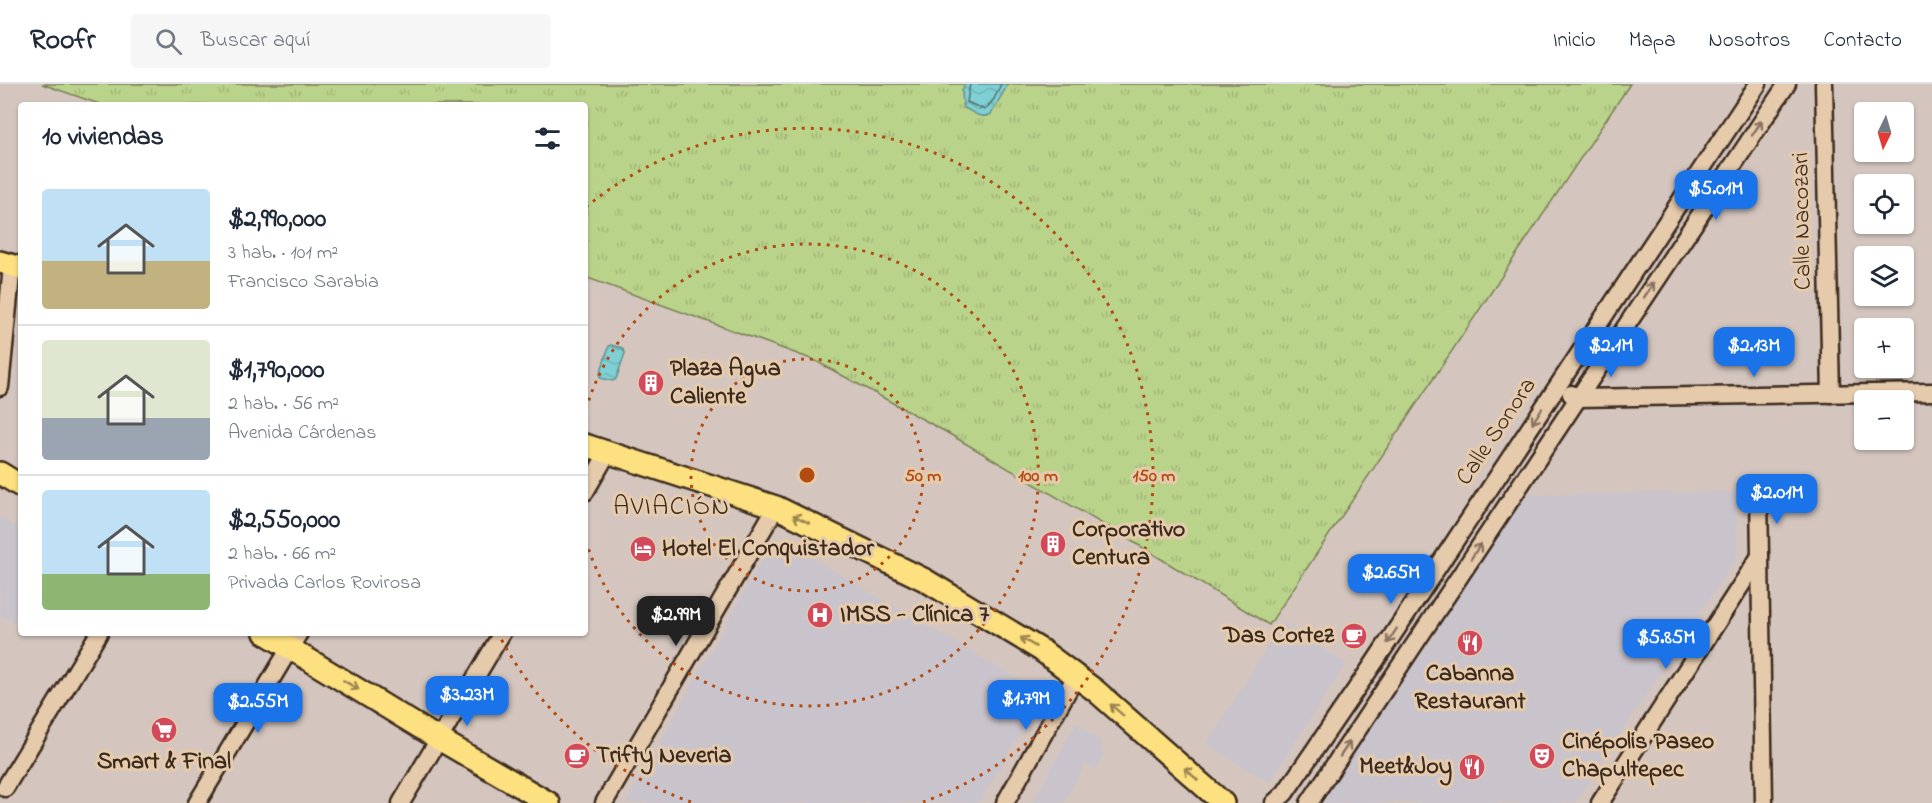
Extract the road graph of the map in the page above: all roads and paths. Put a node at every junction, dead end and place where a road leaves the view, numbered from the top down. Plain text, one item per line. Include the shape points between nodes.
1 (1758, 84) edge
2 (1786, 84) edge
3 (1824, 84) edge
4 (11, 265) edge
5 (1557, 386) junction
6 (0, 387) edge
7 (1932, 392) edge
8 (1831, 394) junction
9 (1577, 398) junction
10 (588, 446) edge
11 (608, 452) junction
12 (0, 473) edge
13 (18, 484) edge
14 (588, 487) edge
15 (1760, 495) dead end
16 (776, 507) junction
17 (1760, 556) junction
18 (97, 636) edge
19 (277, 636) edge
20 (500, 636) edge
21 (294, 640) edge
22 (1076, 676) junction
23 (439, 739) junction
24 (5, 788) dead end
25 (197, 803) edge
26 (401, 803) edge
27 (549, 803) edge
28 (604, 803) edge
29 (1005, 803) edge
30 (1223, 803) edge
31 (1274, 803) edge
32 (1309, 803) edge
33 (1600, 803) edge
34 (1764, 803) edge

1 - 5 street, Calle Sonora
9 -> 2 street, Calle Sonora
3 - 8 street, Calle Nacozari
4 - 6 street
5 - 9 street
5 -> 31 street, Calle Sonora via 1374,663 1285,793
7 - 8 street
8 - 9 street
32 -> 9 street, Calle Sonora
10 - 11 main road
11 - 14 street
11 - 16 main road
12 - 13 main road
15 - 17 street
22 -> 16 main road via 1041,650 925,580
16 - 28 street
17 - 33 street
17 - 34 street
18 - 24 street
19 - 21 main road
20 - 23 street
21 -> 23 main road
21 - 25 street
22 - 29 street
30 -> 22 main road
23 - 26 street
23 - 27 main road

